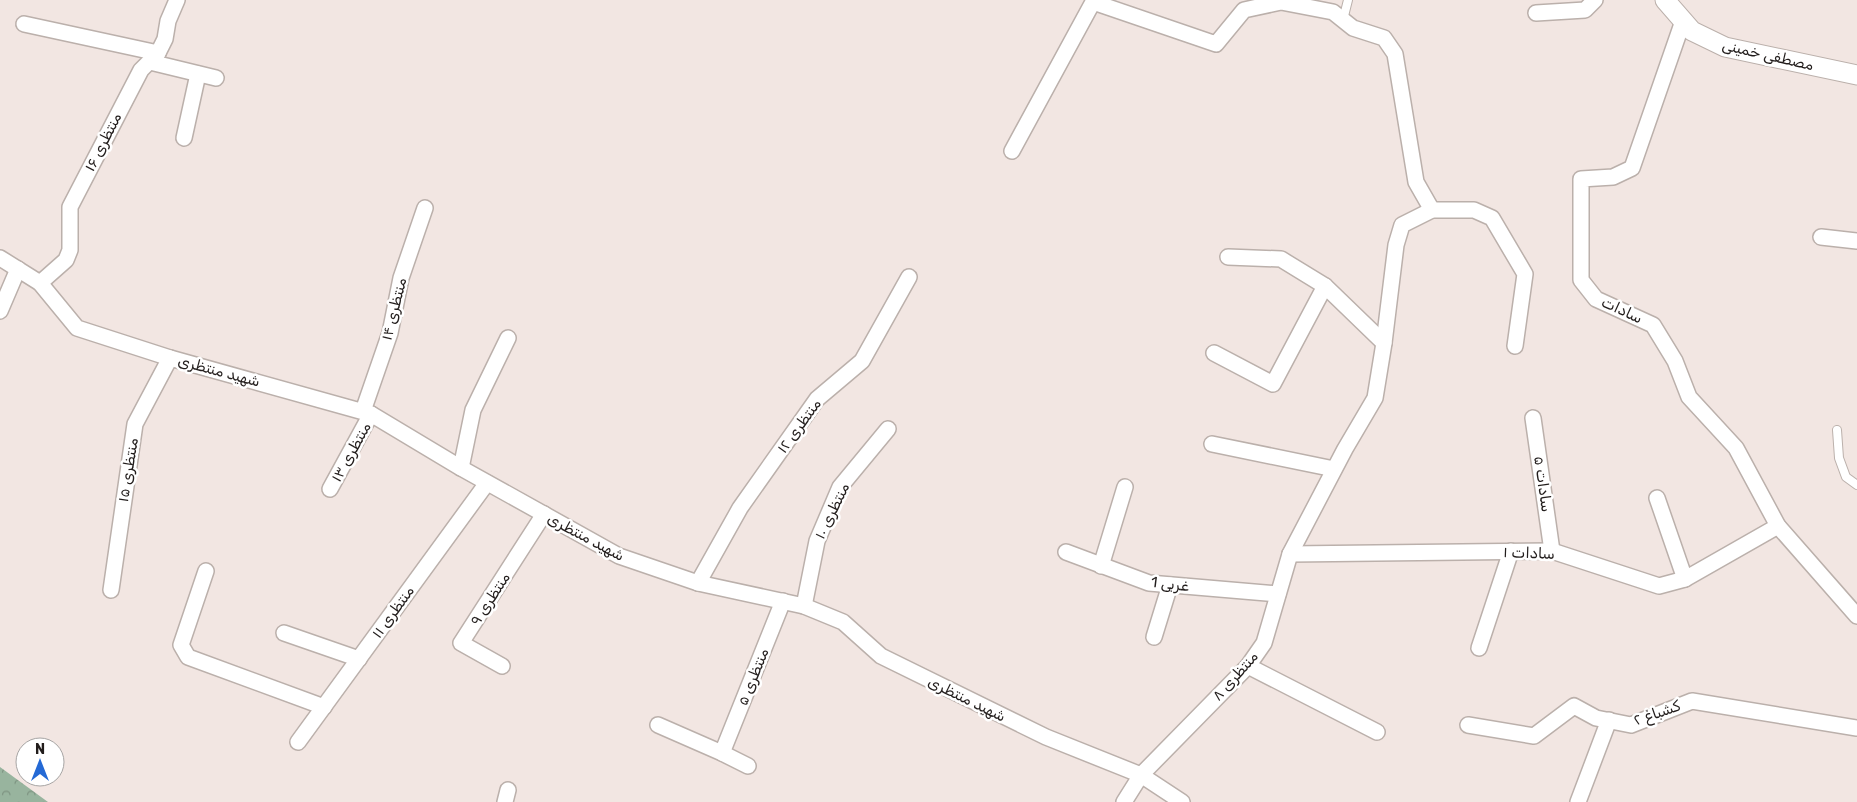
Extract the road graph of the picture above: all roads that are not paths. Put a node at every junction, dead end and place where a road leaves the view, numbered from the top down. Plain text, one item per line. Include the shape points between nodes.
1 (177, 0) edge
2 (1348, 0) edge
3 (1594, 0) edge
4 (1665, 0) edge
5 (1536, 13) dead end
6 (1343, 20) junction
7 (1683, 20) junction
8 (24, 24) dead end
9 (154, 57) junction
10 (198, 74) junction
11 (1857, 75) edge
12 (216, 78) dead end
13 (184, 138) dead end
14 (1012, 151) dead end
15 (425, 208) dead end
16 (1432, 210) junction
17 (1821, 237) dead end
18 (1857, 241) edge
19 (1228, 257) dead end
20 (0, 258) edge
21 (18, 269) junction
22 (909, 277) dead end
23 (40, 283) junction
24 (1325, 286) junction
25 (0, 311) edge
26 (508, 338) dead end
27 (1384, 343) junction
28 (1515, 346) dead end
29 (1214, 353) dead end
30 (170, 358) junction
31 (367, 412) junction
32 (1533, 418) dead end
33 (888, 429) dead end
34 (1837, 430) dead end
35 (1212, 444) dead end
36 (460, 468) junction
37 (1334, 469) junction
38 (487, 483) junction
39 (1857, 485) edge
40 (1125, 487) dead end
41 (330, 489) dead end
42 (1657, 498) dead end
43 (544, 514) junction
44 (1778, 526) junction
45 (1511, 551) junction
46 (1552, 551) junction
47 (1066, 552) dead end
48 (1290, 554) junction
49 (1101, 566) junction
50 (206, 571) dead end
51 (1685, 579) junction
52 (698, 584) junction
53 (1170, 585) junction
54 (110, 590) dead end
55 (1278, 594) junction
56 (783, 601) junction
57 (804, 606) junction
58 (1857, 616) edge
59 (284, 633) dead end
60 (1154, 637) dead end
61 (1479, 648) dead end
62 (359, 659) junction
63 (502, 666) dead end
64 (1248, 666) junction
65 (324, 707) junction
66 (1608, 720) junction
67 (658, 725) dead end
68 (1468, 725) dead end
69 (1857, 728) edge
70 (1377, 732) dead end
71 (298, 742) dead end
72 (722, 753) junction
73 (748, 766) dead end
74 (1141, 775) junction
75 (1124, 802) edge
76 (1182, 802) edge
77 (1578, 802) edge

1 - 9 street, منتظری ۱۶ via 165,38
2 - 6 lane
3 - 5 street via 1586,10
4 - 7 street, مصطفی خمینی
6 - 14 street via 1333,12 1281,2 1244,10 1216,44 1094,2
6 - 16 street via 1353,28 1384,38 1395,54 1416,182
7 - 11 street, مصطفی خمینی via 1692,31 1725,47
7 - 44 street, سادات via 1632,168 1613,178 1581,179 1581,280 1596,299 1653,325 1675,361 1690,397 1736,448
8 - 9 street
9 - 10 street
9 - 23 street, منتظری ۱۶ via 140,70 70,207 70,250 66,260
10 - 12 street
10 - 13 street
15 - 31 street, منتظری ۱۴ via 401,278 390,333
16 - 27 street, منتظری ۸ via 1402,225 1396,245
16 - 28 street via 1474,210 1492,218 1525,274
17 - 18 street
19 - 24 street via 1281,259
20 - 21 street, شهید منتظری
21 - 23 street, شهید منتظری
21 - 25 street
22 - 52 street, منتظری ۱۲ via 862,361 816,399 740,508
23 - 30 street, شهید منتظری via 77,328
24 - 27 street
24 - 29 street via 1273,384
26 - 36 street via 473,410
27 - 37 street, منتظری ۸ via 1375,398
30 - 31 street, شهید منتظری
30 - 54 street, منتظری ۱۵ via 135,424
31 - 36 street, شهید منتظری
31 - 41 street, منتظری ۱۳
32 - 46 street, سادات ۵
33 - 57 street, منتظری ۱۰ via 840,487 816,541
34 - 39 lane via 1839,458 1846,477
35 - 37 street
36 - 38 street, شهید منتظری
37 - 48 street, منتظری ۸
38 - 43 street, شهید منتظری
38 - 62 street, منتظری ۱۱
40 - 49 street
42 - 51 street
43 - 52 street, شهید منتظری via 619,556
43 - 63 street, منتظری ۹ via 461,643
44 - 51 street, سادات ۱
44 - 58 street, سادات
45 - 46 street, سادات ۱
45 - 48 street, سادات ۱
45 - 61 street
46 - 51 street, سادات ۱ via 1660,586
47 - 49 street, غربی 1
48 - 55 street, منتظری ۸
49 - 53 street, غربی 1 via 1149,583
50 - 65 street via 181,645 188,656
52 - 56 street, شهید منتظری
53 - 55 street, غربی 1
53 - 60 street
55 - 64 street, منتظری ۸ via 1264,643
56 - 57 street, شهید منتظری
56 - 72 street, منتظری ۵
57 - 74 street, شهید منتظری via 843,622 890,661 1046,737
59 - 62 street
62 - 65 street, منتظری ۱۱
64 - 70 street
64 - 74 street, منتظری ۸
65 - 71 street, منتظری ۱۱
66 - 68 street, کشباغ ۲ via 1596,718 1574,706 1534,736
66 - 69 street, کشباغ ۲ via 1631,725 1692,701
66 - 77 street
67 - 72 street
72 - 73 street
74 - 75 street, منتظری ۸
74 - 76 street, شهید منتظری

